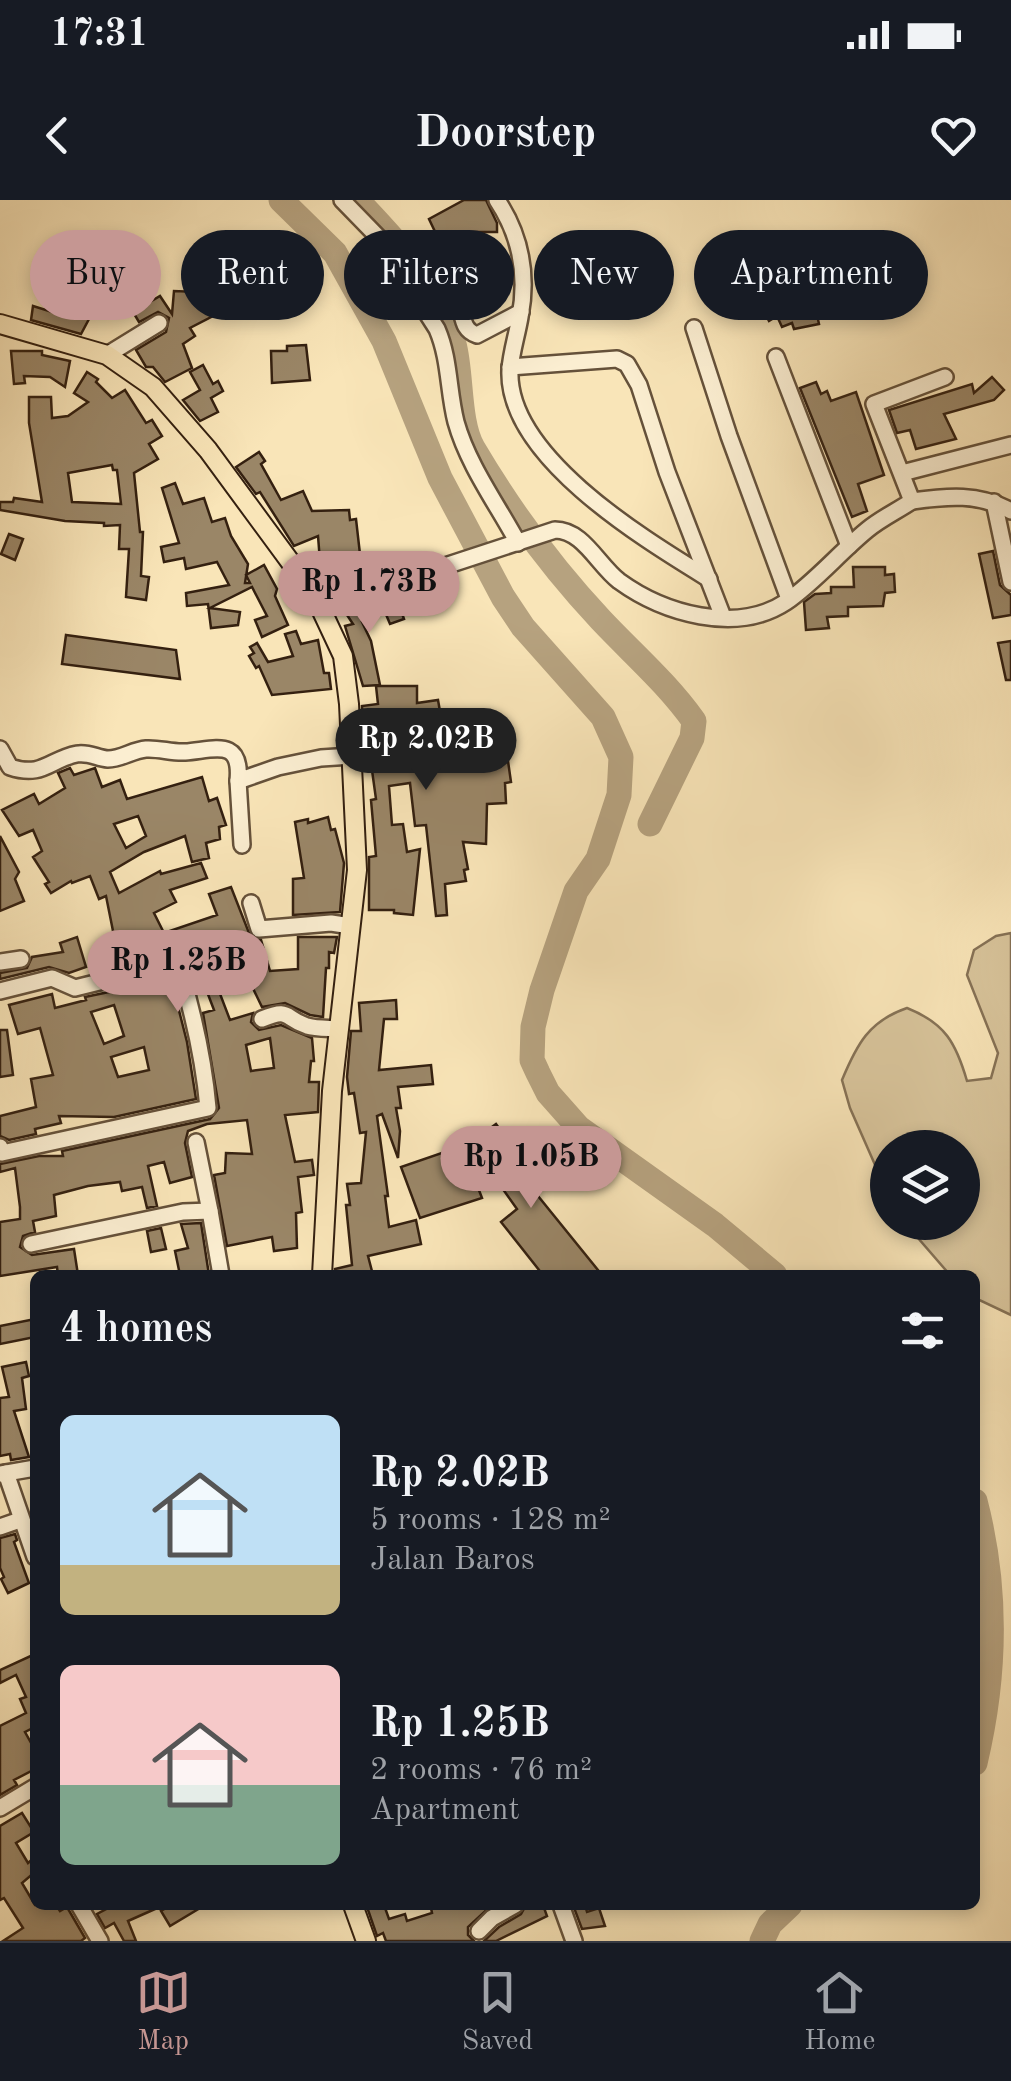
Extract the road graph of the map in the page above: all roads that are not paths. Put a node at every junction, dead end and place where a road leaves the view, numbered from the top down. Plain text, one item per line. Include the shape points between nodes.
1 (342, 200) edge
2 (498, 200) edge
3 (371, 230) edge
4 (521, 312) junction
5 (514, 316) edge
6 (441, 320) edge
7 (463, 320) edge
8 (508, 320) edge
9 (159, 323) dead end
10 (0, 324) edge
11 (694, 328) dead end
12 (108, 355) junction
13 (776, 357) dead end
14 (510, 366) junction
15 (945, 377) dead end
16 (1011, 445) edge
17 (902, 473) junction
18 (912, 501) junction
19 (994, 502) junction
20 (1011, 511) edge
21 (517, 543) junction
22 (850, 546) junction
23 (709, 580) junction
24 (1011, 582) edge
25 (789, 599) junction
26 (320, 608) junction
27 (722, 617) junction
28 (0, 749) edge
29 (352, 756) junction
30 (238, 782) junction
31 (242, 844) dead end
32 (251, 903) dead end
33 (352, 926) junction
34 (21, 959) dead end
35 (0, 962) edge
36 (0, 991) edge
37 (262, 1019) dead end
38 (340, 1029) junction
39 (196, 1142) dead end
40 (0, 1147) edge
41 (210, 1211) junction
42 (31, 1244) dead end
43 (219, 1270) edge
44 (322, 1270) edge
45 (30, 1469) edge
46 (3, 1474) edge
47 (20, 1520) junction
48 (0, 1527) edge
49 (30, 1545) edge
50 (30, 1790) edge
51 (0, 1808) edge
52 (82, 1910) edge
53 (356, 1910) edge
54 (506, 1910) edge
55 (563, 1910) edge
56 (479, 1931) dead end
57 (100, 1941) edge
58 (366, 1941) edge
59 (574, 1941) edge

1 - 3 street
2 - 4 street via 519,243
4 - 5 street
4 - 14 street
6 - 21 street via 462,441
7 - 8 street via 473,334
9 - 12 street
10 - 12 main road
11 - 25 street
12 - 26 main road via 172,406
13 - 22 street
14 - 23 street via 518,413 545,453 574,483
14 - 23 street via 617,359 627,364
15 - 17 street via 875,402
16 - 17 street
17 - 18 street
18 - 19 street via 958,496
18 - 22 street
19 - 20 street
19 - 24 street
21 - 26 street
21 - 27 street via 547,531 571,532 651,602
22 - 25 street
23 - 27 street
25 - 27 street via 756,615
26 - 29 main road via 342,656
28 - 30 street via 10,767 33,770 78,754 112,758 148,748 224,748 236,758
29 - 30 street via 278,767
29 - 33 main road
30 - 31 street
32 - 33 street via 259,929
33 - 38 main road
34 - 35 street
36 - 40 street via 45,978 74,988 176,968 202,1055 208,1108 2,1153
37 - 38 street via 288,1013 305,1026
38 - 44 main road
39 - 41 street
41 - 42 street
41 - 43 street
45 - 46 street
46 - 47 street
47 - 48 street
47 - 49 street
50 - 51 street
52 - 57 street
53 - 58 main road
54 - 56 street
55 - 59 street

